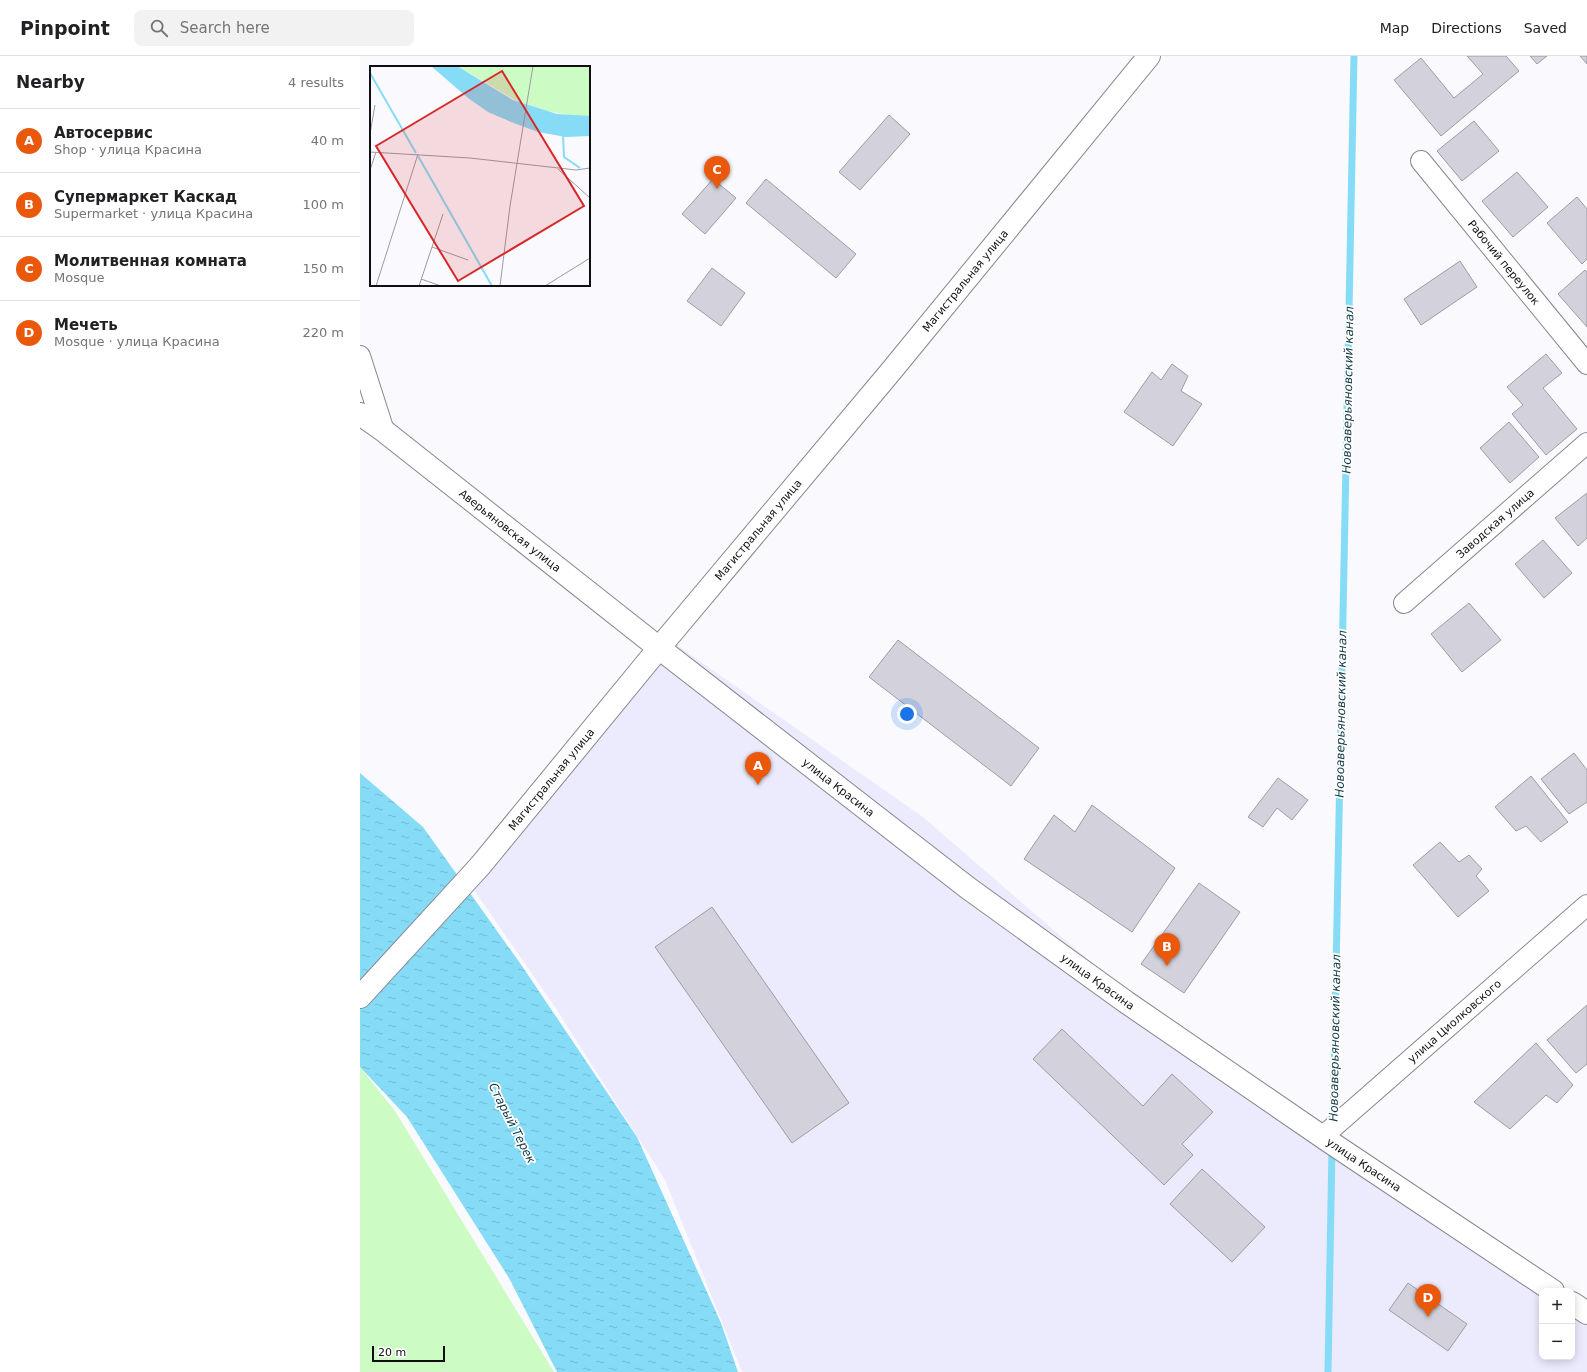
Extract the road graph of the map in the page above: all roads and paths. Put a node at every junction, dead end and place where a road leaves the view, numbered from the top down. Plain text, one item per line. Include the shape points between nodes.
1 (1149, 56) edge
2 (1421, 161) dead end
3 (360, 356) edge
4 (1587, 364) edge
5 (360, 414) edge
6 (384, 431) junction
7 (1587, 443) edge
8 (1404, 603) dead end
9 (658, 648) junction
10 (1587, 905) edge
11 (360, 997) edge
12 (1322, 1137) junction
13 (1548, 1288) edge
14 (1575, 1305) edge
15 (1587, 1313) edge

1 - 9 street, Магистральная улица via 887,376
2 - 4 street, Рабочий переулок
3 - 6 street
5 - 6 street, Аверьяновская улица
6 - 9 street, Аверьяновская улица
7 - 8 street, Заводская улица
9 - 11 street, Магистральная улица via 480,866
9 - 12 street, улица Красина via 968,888 1126,1002
10 - 12 street, улица Циолковского
12 - 13 street, улица Красина
14 - 15 street

